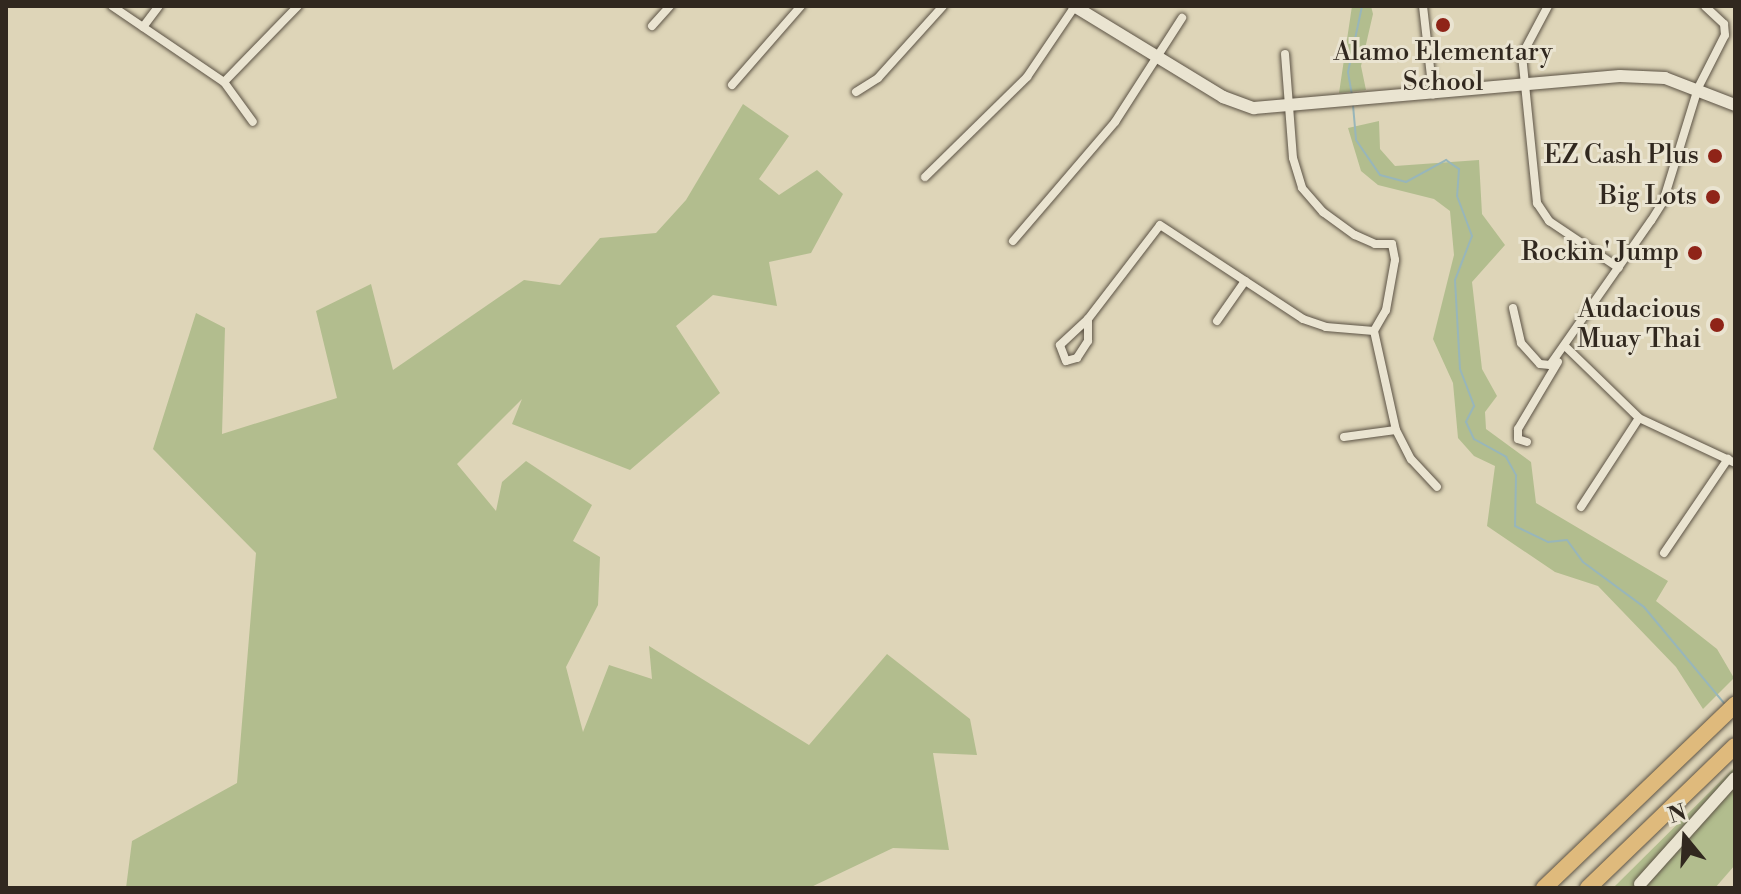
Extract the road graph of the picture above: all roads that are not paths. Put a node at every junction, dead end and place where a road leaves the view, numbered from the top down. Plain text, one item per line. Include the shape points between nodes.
1 (112, 6) edge
2 (159, 6) edge
3 (298, 6) edge
4 (670, 6) edge
5 (801, 6) edge
6 (943, 6) edge
7 (1074, 6) edge
8 (1423, 6) edge
9 (1548, 6) edge
10 (1705, 6) edge
11 (1182, 18) dead end
12 (652, 26) dead end
13 (143, 27) junction
14 (1285, 54) dead end
15 (1156, 57) junction
16 (224, 82) junction
17 (732, 85) dead end
18 (1524, 85) junction
19 (1698, 88) junction
20 (856, 92) dead end
21 (1433, 94) junction
22 (1735, 105) edge
23 (1289, 108) junction
24 (253, 122) dead end
25 (925, 177) dead end
26 (1013, 241) dead end
27 (1619, 268) junction
28 (1245, 281) junction
29 (1513, 308) dead end
30 (1088, 319) junction
31 (1217, 321) dead end
32 (1374, 331) junction
33 (1567, 348) junction
34 (1560, 357) junction
35 (1639, 418) junction
36 (1396, 430) junction
37 (1344, 437) dead end
38 (1527, 442) dead end
39 (1732, 461) edge
40 (1437, 487) dead end
41 (1581, 507) dead end
42 (1664, 553) dead end
43 (1734, 695) edge
44 (1735, 746) edge
45 (1735, 778) edge
46 (1642, 886) edge
47 (1544, 888) edge
48 (1588, 888) edge

1 - 13 street
2 - 13 street
3 - 16 street
4 - 12 street
5 - 17 street
6 - 20 street via 878,78
7 - 15 main road
7 - 25 street via 1027,77
8 - 21 street
9 - 18 street via 1524,45
10 - 19 street via 1724,24 1725,35
11 - 15 street
13 - 16 street
14 - 23 street
15 - 23 main road via 1236,103
15 - 26 street via 1115,122
16 - 24 street
18 - 19 main road via 1643,76
18 - 21 main road
18 - 27 street via 1540,213
19 - 22 main road
19 - 27 street via 1663,202
21 - 23 main road
23 - 32 street via 1293,158 1312,201 1365,241 1392,244 1395,260 1388,301
27 - 33 street
28 - 30 street via 1160,225
28 - 31 street
28 - 32 street via 1303,319 1326,327
29 - 34 street via 1521,343 1533,357 1550,365
30 - 30 street via 1088,341 1077,358 1066,361 1060,345
32 - 36 street
33 - 34 street
33 - 35 street
34 - 38 street via 1518,429 1518,439
35 - 39 street
35 - 41 street
36 - 37 street
36 - 40 street via 1411,459
39 - 42 street
43 - 47 highway via 1721,719
44 - 48 highway
45 - 46 main road

